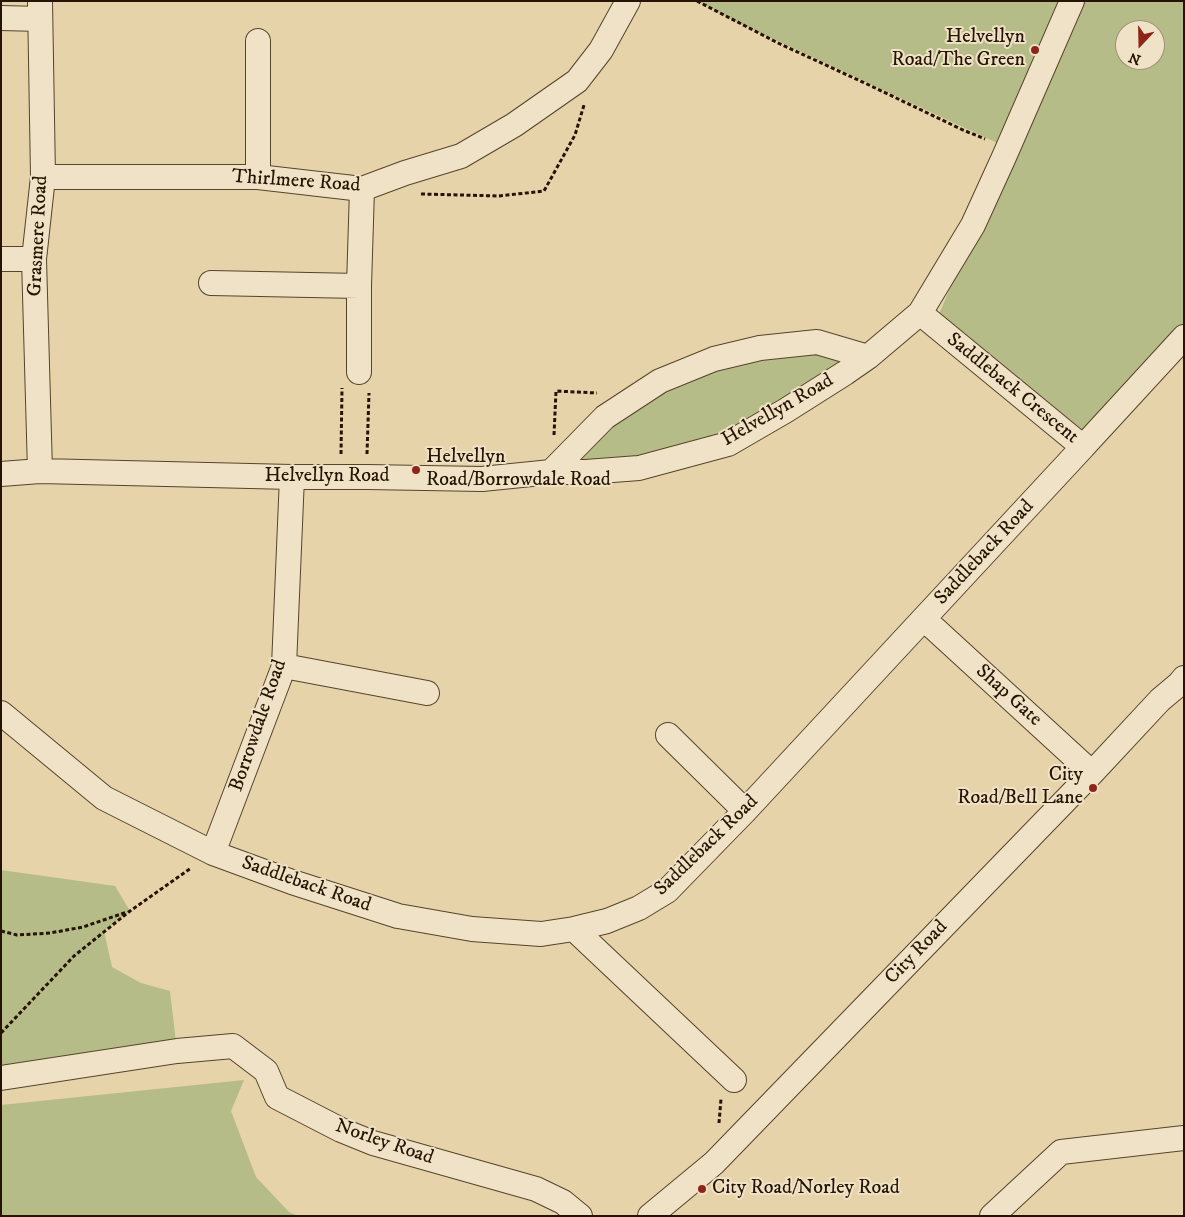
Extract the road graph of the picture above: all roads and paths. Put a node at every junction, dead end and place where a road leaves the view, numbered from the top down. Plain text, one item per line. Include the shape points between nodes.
1 (628, 1) edge
2 (697, 1) edge
3 (1072, 1) edge
4 (40, 10) edge
5 (1, 18) edge
6 (258, 40) dead end
7 (587, 97) dead end
8 (1008, 148) junction
9 (43, 177) junction
10 (258, 177) junction
11 (362, 190) junction
12 (415, 193) dead end
13 (1, 259) edge
14 (34, 259) junction
15 (211, 283) dead end
16 (359, 286) junction
17 (920, 313) junction
18 (1184, 337) edge
19 (868, 357) junction
20 (359, 371) junction
21 (1083, 447) junction
22 (40, 472) junction
23 (551, 472) junction
24 (1, 474) edge
25 (367, 476) junction
26 (292, 477) junction
27 (340, 477) junction
28 (924, 619) junction
29 (284, 666) junction
30 (1182, 684) edge
31 (427, 692) dead end
32 (1, 713) edge
33 (668, 735) dead end
34 (1092, 773) junction
35 (745, 811) junction
36 (213, 853) junction
37 (130, 911) junction
38 (574, 929) junction
39 (1, 931) edge
40 (1, 1033) edge
41 (729, 1076) joint
42 (1, 1078) edge
43 (718, 1126) dead end
44 (1184, 1138) edge
45 (580, 1216) edge
46 (650, 1216) edge
47 (992, 1216) edge

1 - 11 street, Thirlmere Road via 601,50 577,81 514,125 461,156
2 - 8 path via 778,43
3 - 8 street, Helvellyn Road
4 - 5 street
4 - 9 street, Grasmere Road
6 - 10 street
7 - 12 path via 575,135 544,192 499,196
8 - 17 street, Helvellyn Road via 973,226
9 - 10 street, Thirlmere Road
9 - 14 street, Grasmere Road
10 - 11 street, Thirlmere Road
11 - 16 street
13 - 14 street
14 - 22 street, Grasmere Road
15 - 16 street
16 - 20 street
17 - 19 street, Helvellyn Road
17 - 21 street, Saddleback Crescent
18 - 21 street, Saddleback Crescent
19 - 23 street, Helvellyn Road via 728,444 639,468
19 - 23 street via 817,342 760,348 714,359 660,381 605,417
20 - 25 path via 369,373
20 - 27 path via 343,371
21 - 28 street, Saddleback Road
22 - 24 street, Helvellyn Road
22 - 26 street, Helvellyn Road
23 - 25 street, Helvellyn Road via 482,479
25 - 27 street, Helvellyn Road
26 - 27 street, Helvellyn Road
26 - 29 street, Borrowdale Road
28 - 34 street, Shap Gate
28 - 35 street, Saddleback Road
29 - 31 street
29 - 36 street, Borrowdale Road
30 - 34 street, City Road via 1160,700
32 - 36 street, Saddleback Road via 104,798
33 - 35 street
34 - 46 street, City Road via 714,1163
35 - 38 street, Saddleback Road via 667,891 607,922
36 - 37 path
36 - 38 street, Saddleback Road via 398,916 472,929 541,934
37 - 39 path via 50,933
37 - 40 path via 74,956
38 - 41 street
41 - 43 path
42 - 45 street, Norley Road via 177,1051 233,1046 266,1071 277,1097 341,1130 373,1143 536,1189 564,1202
44 - 47 street via 1060,1152

